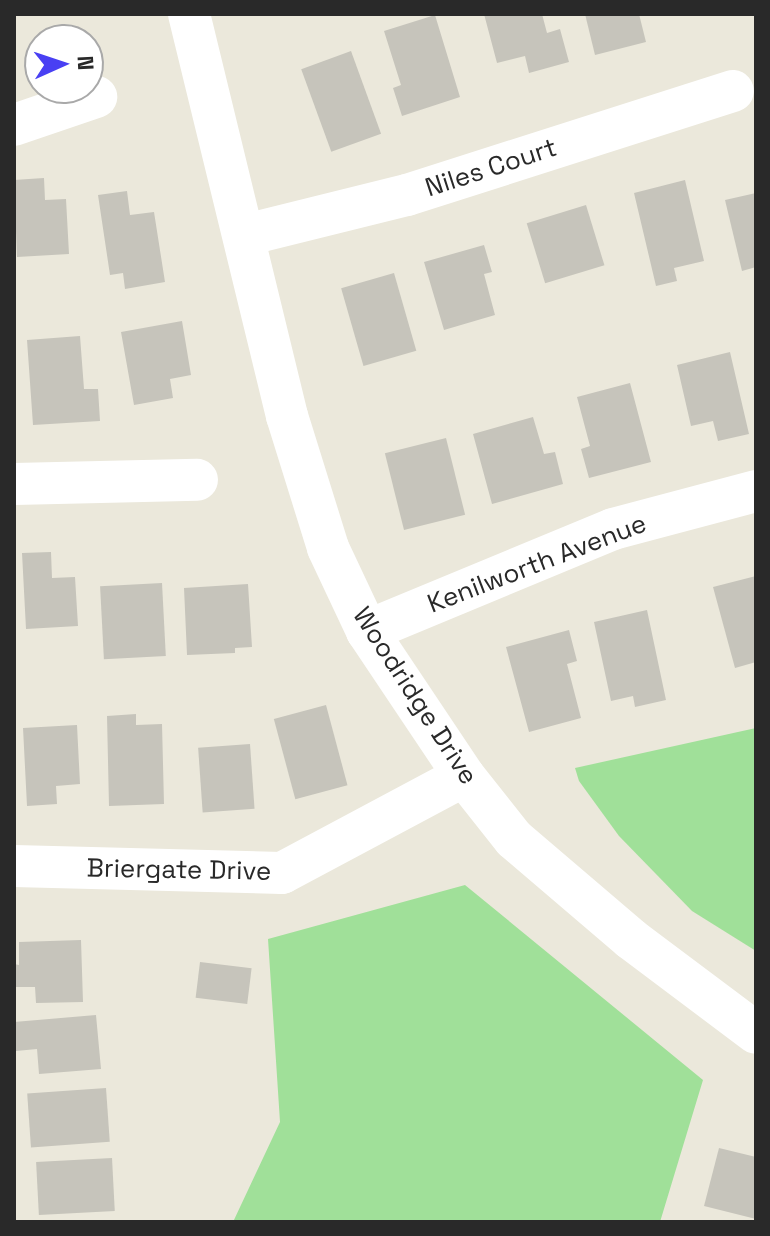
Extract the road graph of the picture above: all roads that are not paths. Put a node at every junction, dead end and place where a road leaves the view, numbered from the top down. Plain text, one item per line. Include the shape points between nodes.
1 (189, 14) edge
2 (733, 91) dead end
3 (76, 104) edge
4 (14, 125) edge
5 (245, 235) junction
6 (197, 480) dead end
7 (14, 484) edge
8 (756, 491) edge
9 (367, 631) junction
10 (464, 776) junction
11 (14, 866) edge
12 (756, 1033) edge

1 - 5 street, Woodridge Drive
2 - 5 street, Niles Court via 407,195
3 - 4 street
5 - 9 street, Woodridge Drive via 287,416 328,548
6 - 7 street
8 - 9 street, Kenilworth Avenue via 613,529
9 - 10 street, Woodridge Drive
10 - 11 street, Briergate Drive via 282,873
10 - 12 street, Woodridge Drive via 514,839 631,939

